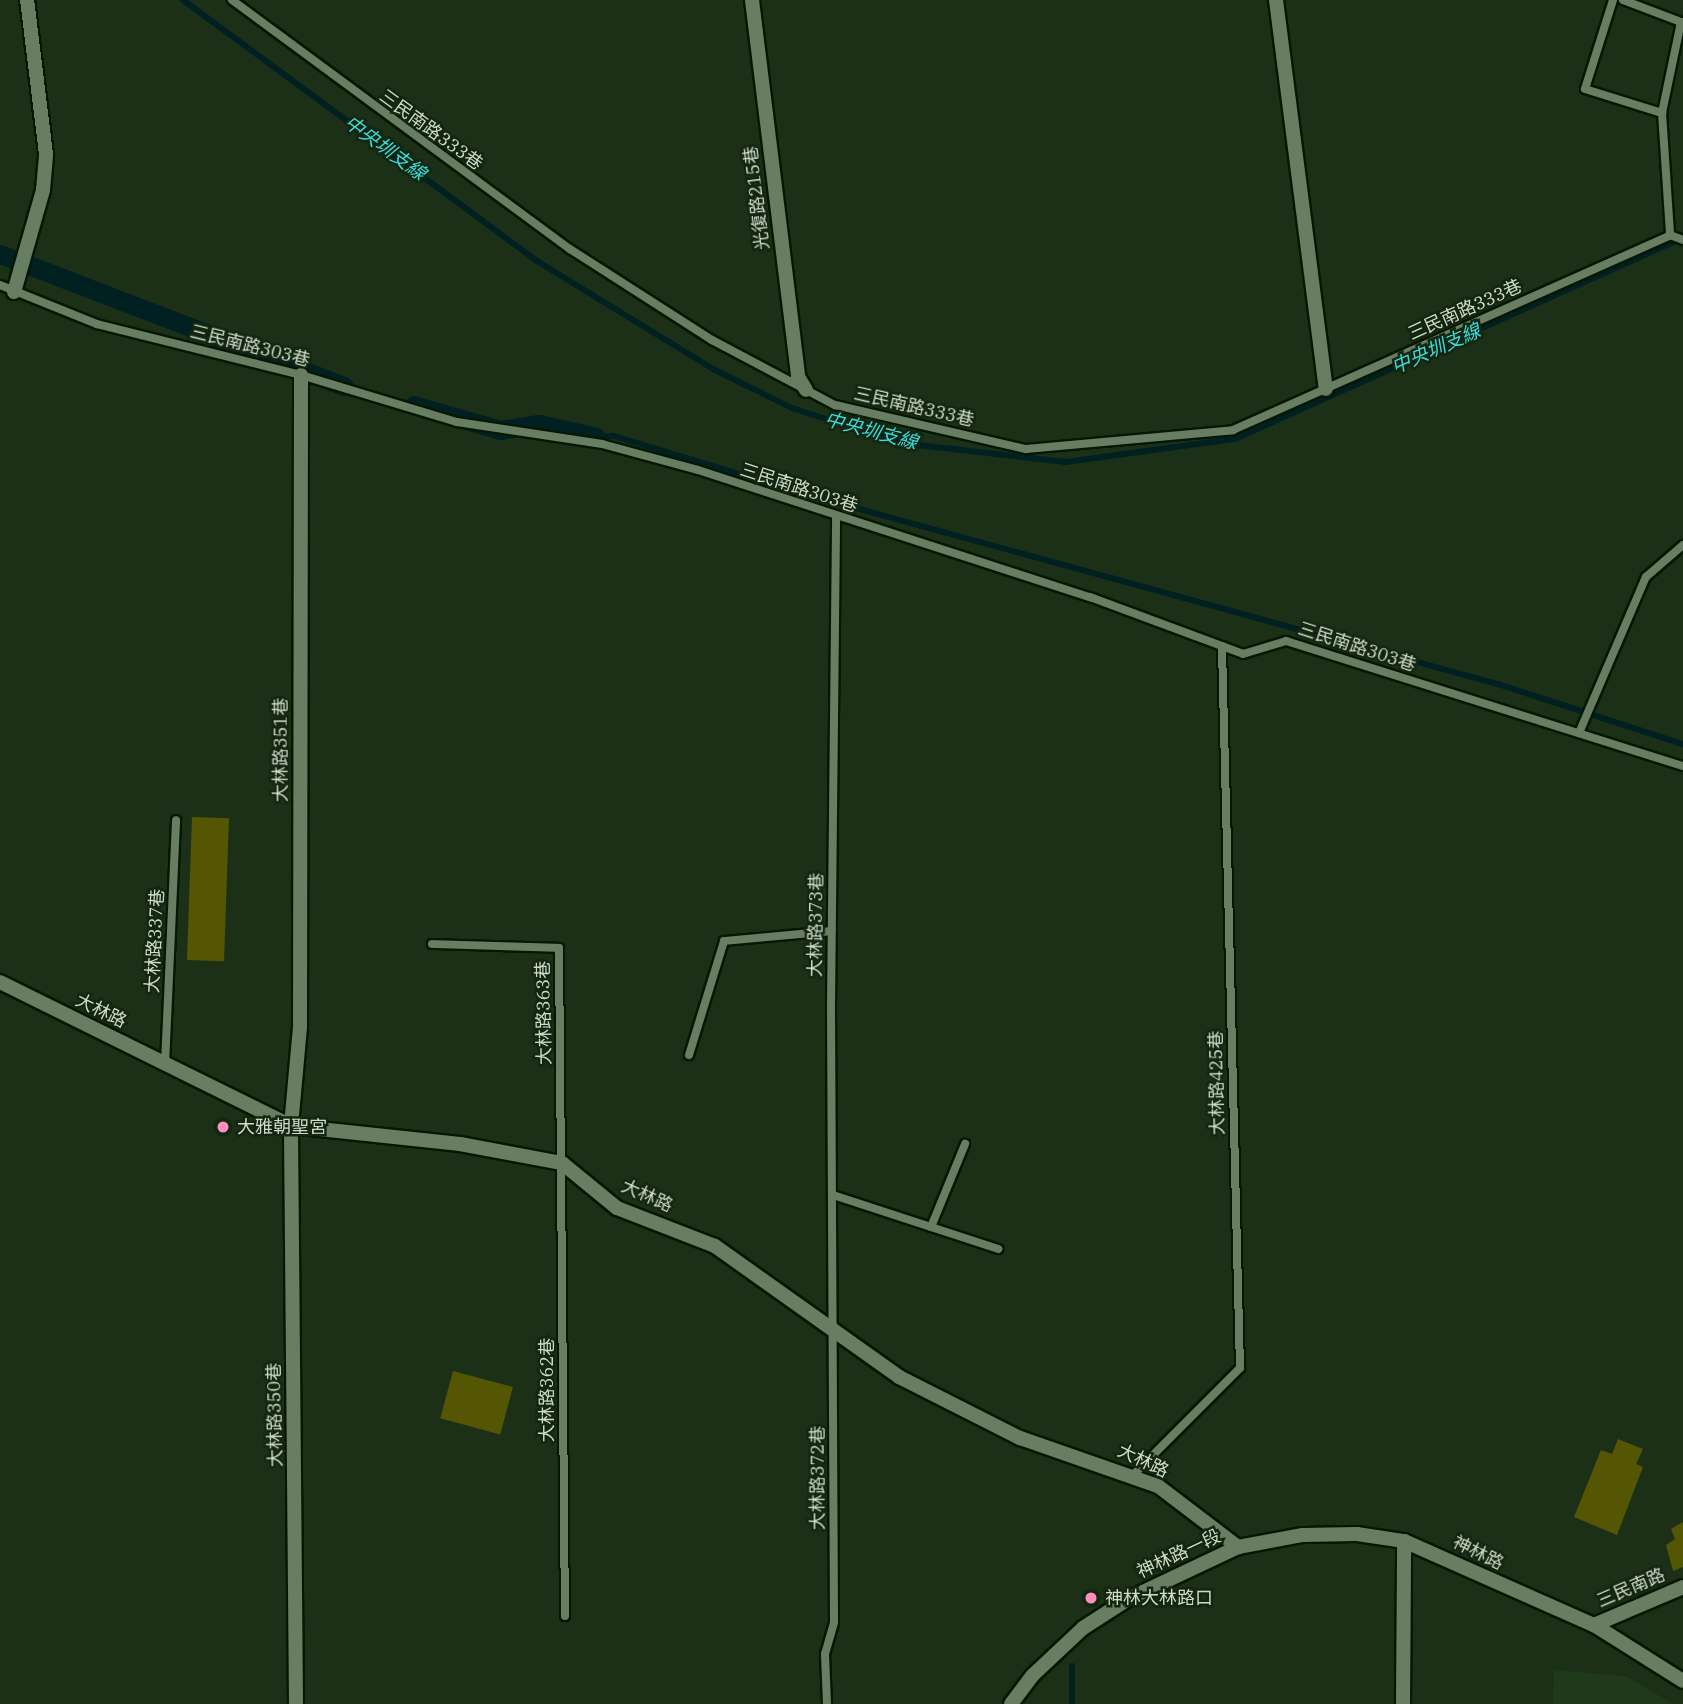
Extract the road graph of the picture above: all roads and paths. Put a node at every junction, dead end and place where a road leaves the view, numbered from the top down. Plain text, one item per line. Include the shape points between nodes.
1 (27, 0) edge
2 (232, 0) edge
3 (752, 0) edge
4 (1276, 0) edge
5 (1613, 0) edge
6 (1623, 0) edge
7 (1662, 113) junction
8 (1670, 235) junction
9 (1683, 240) edge
10 (0, 285) edge
11 (14, 291) junction
12 (301, 375) junction
13 (1326, 389) junction
14 (806, 390) junction
15 (836, 517) junction
16 (1683, 545) edge
17 (1222, 646) junction
18 (1579, 733) junction
19 (1683, 766) edge
20 (176, 820) dead end
21 (832, 931) junction
22 (432, 944) dead end
23 (0, 982) edge
24 (689, 1055) dead end
25 (164, 1063) junction
26 (291, 1126) junction
27 (965, 1144) dead end
28 (562, 1163) junction
29 (833, 1195) junction
30 (931, 1227) junction
31 (998, 1249) dead end
32 (834, 1333) junction
33 (1133, 1475) junction
34 (1404, 1541) junction
35 (1238, 1547) junction
36 (1683, 1587) edge
37 (565, 1616) dead end
38 (1594, 1625) junction
39 (1683, 1681) edge
40 (296, 1704) edge
41 (827, 1704) edge
42 (1011, 1704) edge
43 (1403, 1704) edge

1 - 11 street via 46,154 33,232
2 - 14 lane, 三民南路333巷 via 570,248 712,340
3 - 14 street, 光復路215巷 via 798,377
4 - 13 street
5 - 7 lane via 1585,89
6 - 7 lane via 1681,22
7 - 8 lane
8 - 9 lane
8 - 13 lane, 三民南路333巷
10 - 11 lane, 三民南路303巷
11 - 12 lane, 三民南路303巷 via 97,324
12 - 15 lane, 三民南路303巷 via 457,422 602,444
12 - 26 street, 大林路351巷 via 300,1027
13 - 14 lane, 三民南路333巷 via 1233,430 1026,449 835,405
15 - 17 lane, 三民南路303巷 via 1090,597
15 - 21 lane, 大林路373巷
16 - 18 lane via 1646,577
17 - 18 lane, 三民南路303巷 via 1243,654 1286,641
17 - 33 lane, 大林路425巷 via 1240,1368
18 - 19 lane, 三民南路303巷
20 - 25 lane, 大林路337巷
21 - 24 lane via 724,941
21 - 29 lane, 大林路373巷
22 - 28 lane, 大林路363巷 via 559,948
23 - 25 street, 大林路
25 - 26 street, 大林路
26 - 28 street, 大林路 via 460,1144
26 - 40 street, 大林路350巷
27 - 30 lane
28 - 32 street, 大林路 via 617,1208 715,1245 776,1285
28 - 37 lane, 大林路362巷
29 - 30 lane
29 - 32 lane, 大林路373巷
30 - 31 lane
32 - 33 street, 大林路 via 899,1377 1020,1438
32 - 41 lane, 大林路372巷 via 834,1622 825,1654
33 - 35 street, 大林路 via 1158,1486
34 - 35 street, 神林路 via 1357,1534 1303,1535
34 - 38 street, 神林路
34 - 43 street
35 - 42 street, 神林路一段 via 1128,1599 1083,1628 1033,1675
36 - 38 street, 三民南路
38 - 39 street, 神林路

